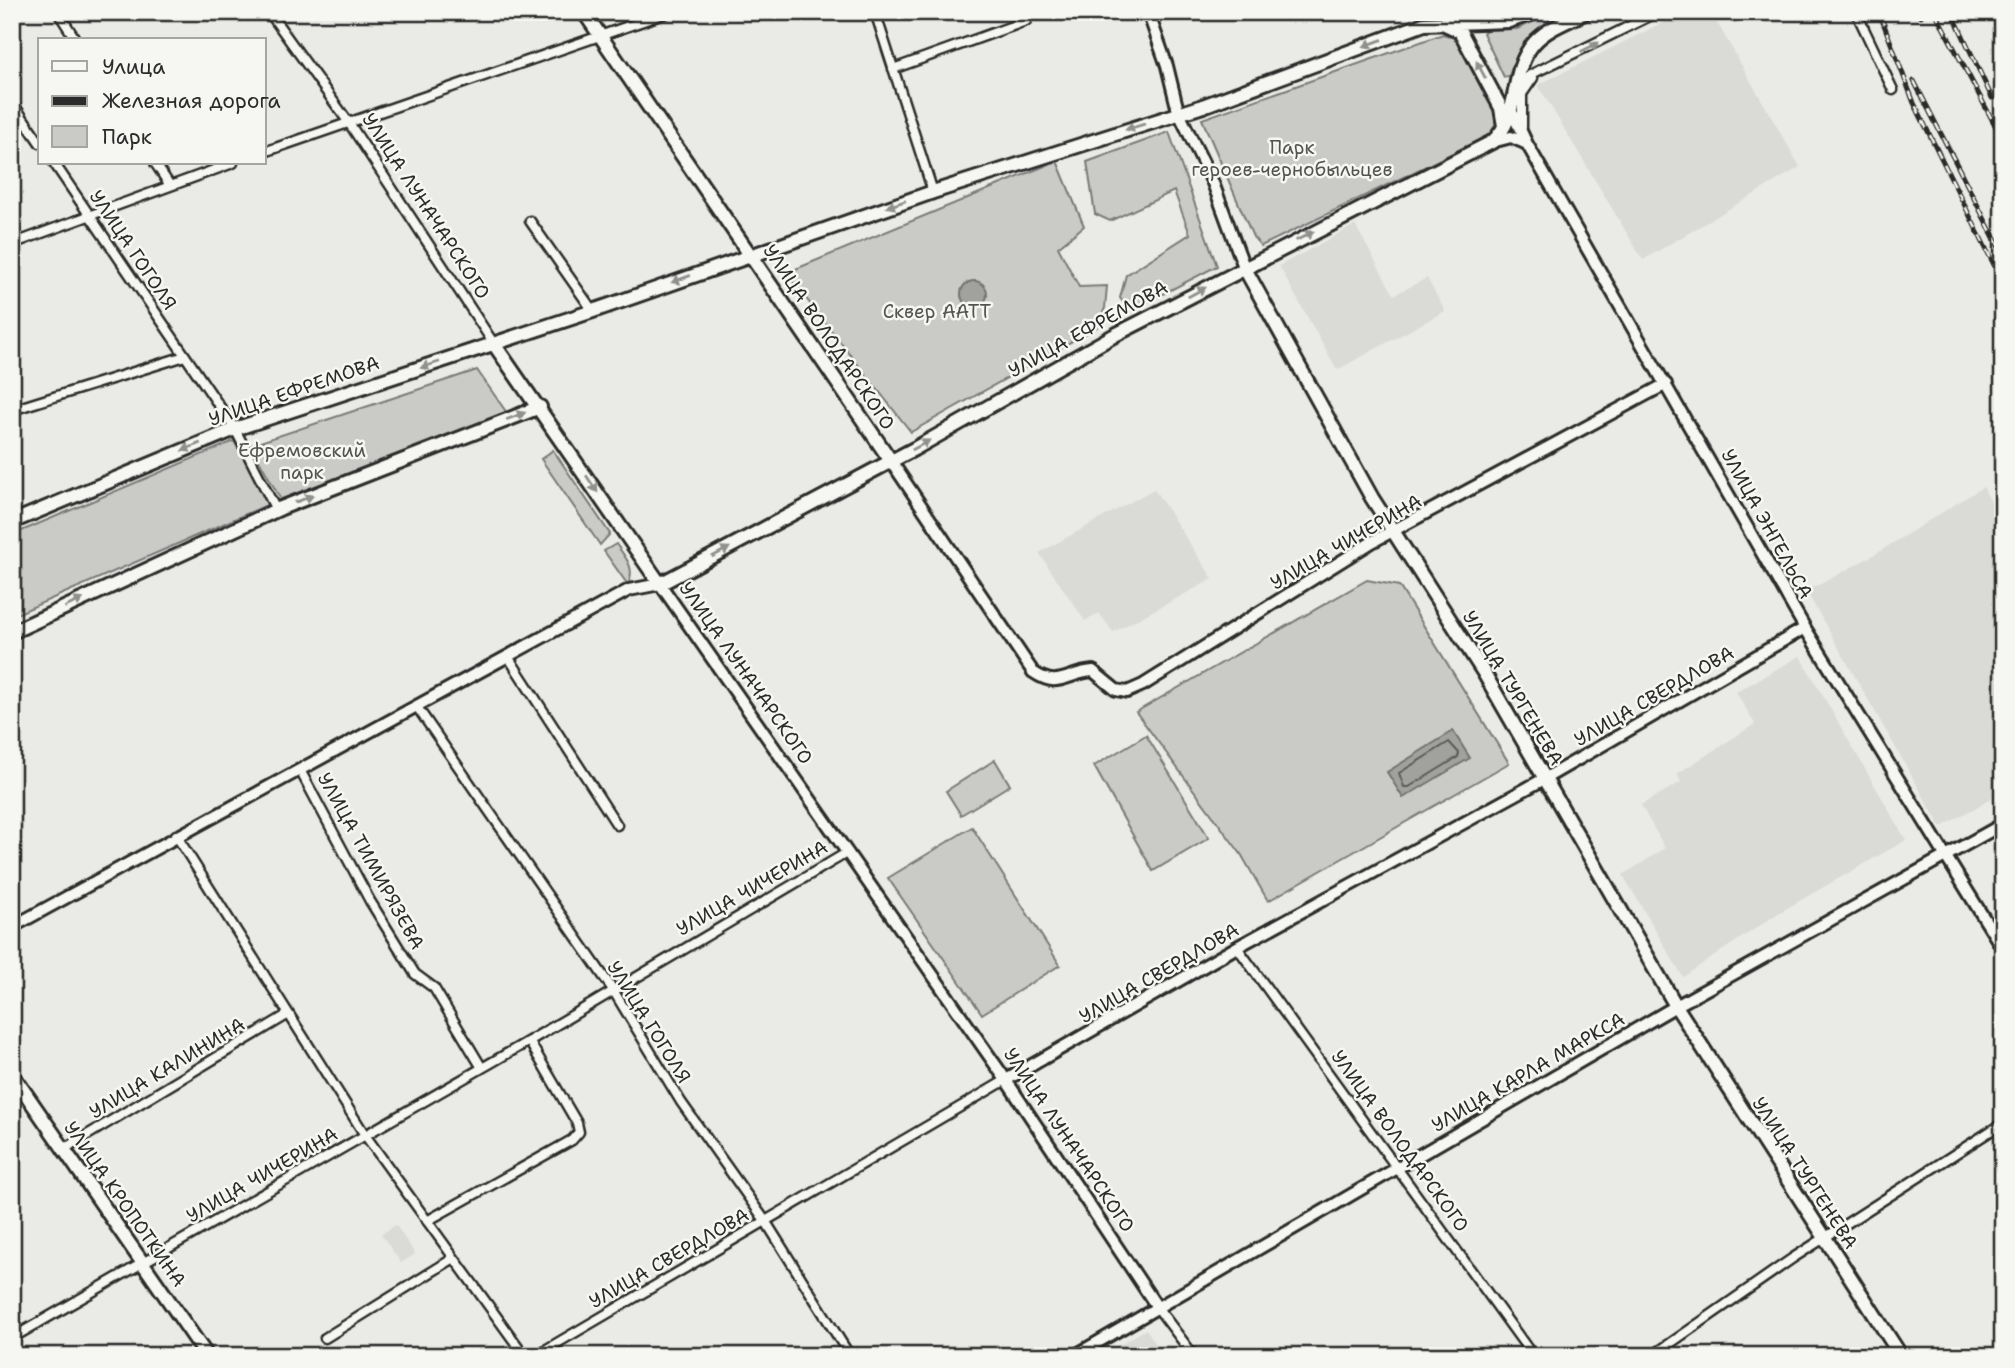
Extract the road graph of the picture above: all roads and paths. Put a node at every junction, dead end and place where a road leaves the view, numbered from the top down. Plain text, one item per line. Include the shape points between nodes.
1 (58, 12) edge
2 (269, 12) edge
3 (584, 12) edge
4 (670, 12) edge
5 (875, 12) edge
6 (1148, 12) edge
7 (1467, 12) edge
8 (1536, 12) edge
9 (1586, 12) edge
10 (1658, 12) edge
11 (1856, 12) edge
12 (1428, 20) edge
13 (1026, 21) dead end
14 (1488, 21) junction
15 (601, 37) junction
16 (75, 38) edge
17 (1562, 61) junction
18 (893, 69) junction
19 (1894, 90) dead end
20 (1514, 94) junction
21 (12, 102) edge
22 (1511, 110) junction
23 (1178, 111) junction
24 (349, 123) junction
25 (1497, 137) junction
26 (38, 140) edge
27 (1527, 144) junction
28 (266, 151) edge
29 (55, 164) edge
30 (156, 164) edge
31 (230, 164) edge
32 (169, 184) junction
33 (933, 192) junction
34 (90, 216) junction
35 (530, 221) dead end
36 (12, 244) edge
37 (750, 254) junction
38 (1244, 267) junction
39 (593, 311) junction
40 (494, 344) junction
41 (185, 356) junction
42 (1666, 384) junction
43 (540, 407) junction
44 (12, 410) edge
45 (235, 429) junction
46 (891, 461) junction
47 (276, 510) junction
48 (12, 522) edge
49 (1394, 532) junction
50 (660, 584) junction
51 (1805, 628) junction
52 (12, 632) edge
53 (509, 658) junction
54 (1045, 681) joint
55 (417, 707) junction
56 (301, 772) junction
57 (1544, 779) junction
58 (2003, 824) edge
59 (617, 825) dead end
60 (176, 835) junction
61 (848, 852) junction
62 (1944, 857) junction
63 (12, 927) edge
64 (1237, 947) junction
65 (2003, 949) edge
66 (613, 990) junction
67 (1676, 1006) junction
68 (287, 1015) junction
69 (529, 1041) junction
70 (482, 1068) junction
71 (12, 1074) edge
72 (1006, 1080) junction
73 (2003, 1123) edge
74 (365, 1135) junction
75 (64, 1149) junction
76 (1396, 1169) junction
77 (428, 1221) junction
78 (766, 1222) junction
79 (1824, 1239) junction
80 (454, 1258) junction
81 (144, 1265) junction
82 (1157, 1307) junction
83 (12, 1338) edge
84 (326, 1338) dead end
85 (207, 1356) edge
86 (525, 1356) edge
87 (535, 1356) edge
88 (850, 1356) edge
89 (1074, 1356) edge
90 (1194, 1356) edge
91 (1533, 1356) edge
92 (1652, 1356) edge
93 (1901, 1356) edge

1 - 16 street
2 - 24 street, УЛИЦА ЛУНАЧАРСКОГО
3 - 15 main road, УЛИЦА ВОЛОДАРСКОГО
4 - 15 street
5 - 18 street
6 - 23 street, УЛИЦА ТУРГЕНЕВА
7 - 14 street
8 - 14 main road, УЛИЦА ЕФРЕМОВА via 1508,21
9 - 20 main road via 1536,41 1525,55
17 -> 10 street
11 - 19 street
12 - 14 main road, УЛИЦА ЕФРЕМОВА
12 -> 23 main road, УЛИЦА ЕФРЕМОВА via 1200,107
25 -> 12 main road via 1504,118 1501,108 1460,31
13 - 18 street
15 - 24 street
15 - 37 main road, УЛИЦА ВОЛОДАРСКОГО
17 - 20 street via 1526,77
17 - 27 street via 1524,87 1520,110
18 - 33 street
20 - 22 main road
21 - 26 street
22 - 25 main road
22 - 27 street, УЛИЦА ЭНГЕЛЬСА
23 -> 33 main road, УЛИЦА ЕФРЕМОВА
23 - 38 street, УЛИЦА ТУРГЕНЕВА via 1213,183
24 - 28 street
24 - 40 street, УЛИЦА ЛУНАЧАРСКОГО
25 - 27 street
38 -> 25 main road, УЛИЦА ЕФРЕМОВА
27 - 42 street, УЛИЦА ЭНГЕЛЬСА
29 - 34 street, УЛИЦА ГОГОЛЯ
30 - 32 street
31 - 32 street
32 - 34 street
33 -> 37 main road, УЛИЦА ЕФРЕМОВА
34 - 36 street
34 - 41 street, УЛИЦА ГОГОЛЯ
35 - 39 street
37 -> 39 main road, УЛИЦА ЕФРЕМОВА
37 - 46 main road, УЛИЦА ВОЛОДАРСКОГО
46 -> 38 main road, УЛИЦА ЕФРЕМОВА
38 - 49 main road, УЛИЦА ТУРГЕНЕВА
39 - 40 main road, УЛИЦА ЕФРЕМОВА
40 - 43 main road, УЛИЦА ЛУНАЧАРСКОГО
40 -> 45 main road, УЛИЦА ЕФРЕМОВА
41 - 44 street
41 - 45 street, УЛИЦА ГОГОЛЯ
42 - 49 street, УЛИЦА ЧИЧЕРИНА
42 - 51 street, УЛИЦА ЭНГЕЛЬСА
47 -> 43 main road
43 -> 50 main road, УЛИЦА ЛУНАЧАРСКОГО
45 - 47 street, УЛИЦА ГОГОЛЯ
45 -> 48 main road, УЛИЦА ЕФРЕМОВА
50 -> 46 main road, УЛИЦА ЕФРЕМОВА
46 - 54 street, УЛИЦА ВОЛОДАРСКОГО via 1033,672
52 -> 47 main road
49 - 54 street, УЛИЦА ЧИЧЕРИНА via 1127,692 1116,690 1093,671
49 - 57 main road, УЛИЦА ТУРГЕНЕВА via 1484,673
50 - 53 street, УЛИЦА ТИМИРЯЗЕВА via 629,590
50 - 61 street, УЛИЦА ЛУНАЧАРСКОГО
51 - 57 street, УЛИЦА СВЕРДЛОВА
51 - 62 street, УЛИЦА ЭНГЕЛЬСА
53 - 55 street, УЛИЦА ТИМИРЯЗЕВА
53 - 59 street
55 - 56 street, УЛИЦА ТИМИРЯЗЕВА
55 - 66 street, УЛИЦА ГОГОЛЯ
56 - 60 street, УЛИЦА ТИМИРЯЗЕВА
56 - 70 street, УЛИЦА ТИМИРЯЗЕВА via 376,912 415,974 433,988
57 - 64 street, УЛИЦА СВЕРДЛОВА
57 - 67 main road, УЛИЦА ТУРГЕНЕВА
58 - 62 street, УЛИЦА КАРЛА МАРКСА
60 - 63 street, УЛИЦА ТИМИРЯЗЕВА
60 - 68 street
61 - 66 street, УЛИЦА ЧИЧЕРИНА
61 - 72 street, УЛИЦА ЛУНАЧАРСКОГО
62 - 65 street, УЛИЦА ЭНГЕЛЬСА
62 - 67 street, УЛИЦА КАРЛА МАРКСА
64 - 72 street, УЛИЦА СВЕРДЛОВА
64 - 76 street, УЛИЦА ВОЛОДАРСКОГО
66 - 69 street, УЛИЦА ЧИЧЕРИНА
66 - 78 street, УЛИЦА ГОГОЛЯ via 681,1102
67 - 76 street, УЛИЦА КАРЛА МАРКСА
67 - 79 main road, УЛИЦА ТУРГЕНЕВА
68 - 74 street
68 - 75 street, УЛИЦА КАЛИНИНА
69 - 70 street, УЛИЦА ЧИЧЕРИНА
69 - 77 street via 579,1132
70 - 74 street, УЛИЦА ЧИЧЕРИНА
71 - 75 main road, УЛИЦА КРОПОТКИНА
72 - 78 street, УЛИЦА СВЕРДЛОВА
72 - 82 street, УЛИЦА ЛУНАЧАРСКОГО
73 - 79 street
74 - 77 street
74 - 81 street, УЛИЦА ЧИЧЕРИНА
75 - 81 main road, УЛИЦА КРОПОТКИНА
76 - 82 street, УЛИЦА КАРЛА МАРКСА
76 - 91 street, УЛИЦА ВОЛОДАРСКОГО
77 - 80 street
78 - 87 street, УЛИЦА СВЕРДЛОВА
78 - 88 street, УЛИЦА ГОГОЛЯ
79 - 92 street
79 - 93 main road, УЛИЦА ТУРГЕНЕВА
80 - 84 street
80 - 86 street
81 - 83 street, УЛИЦА ЧИЧЕРИНА
81 - 85 main road, УЛИЦА КРОПОТКИНА
82 - 89 street, УЛИЦА КАРЛА МАРКСА
82 - 90 street, УЛИЦА ЛУНАЧАРСКОГО

